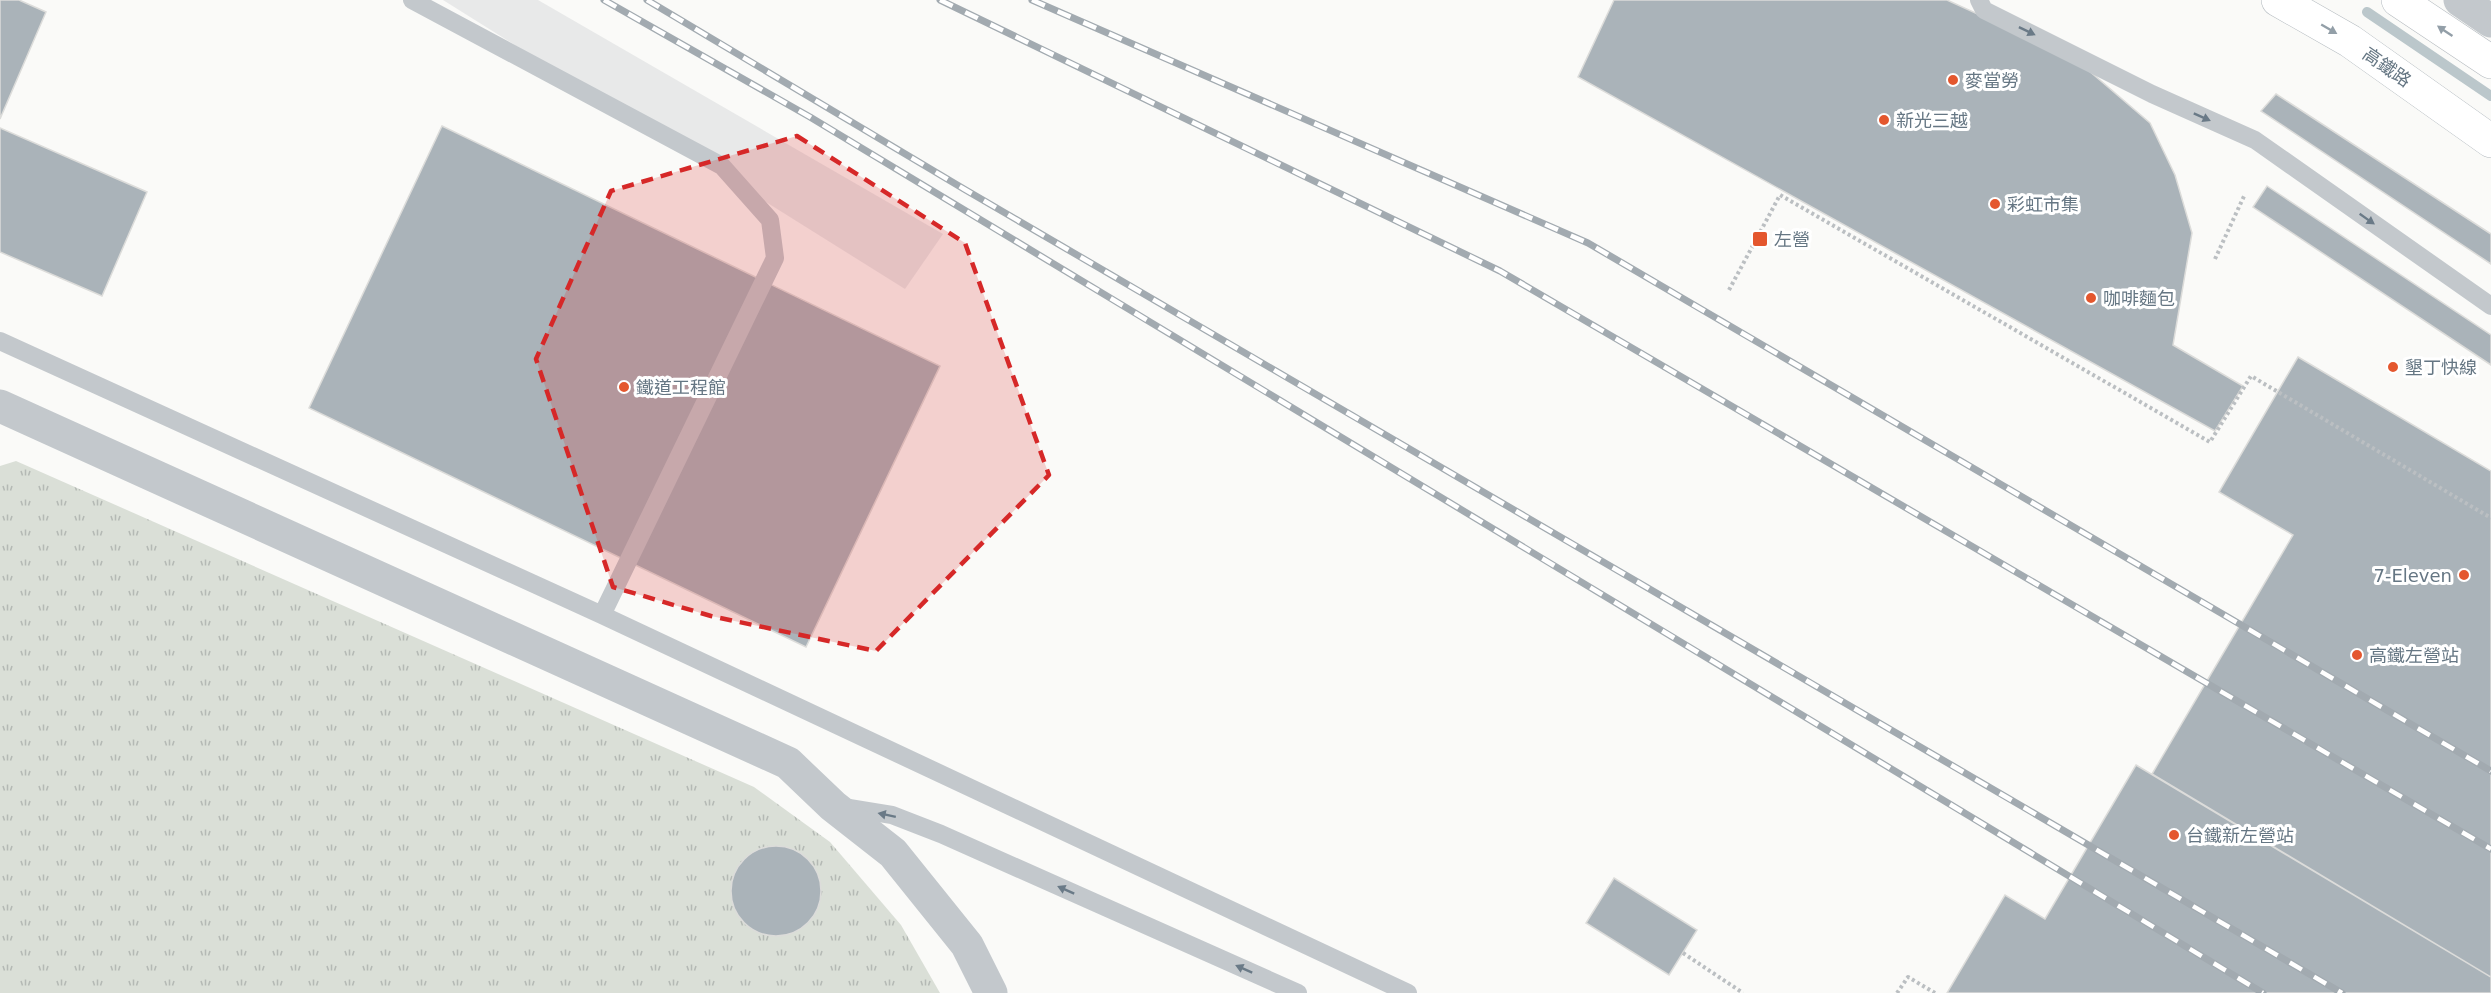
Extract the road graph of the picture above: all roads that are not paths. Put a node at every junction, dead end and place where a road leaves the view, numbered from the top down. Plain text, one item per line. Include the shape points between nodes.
1 (412, 0) edge
2 (1979, 0) edge
3 (2278, 0) edge
4 (2398, 0) edge
5 (2460, 0) edge
6 (2491, 21) edge
7 (2491, 62) edge
8 (2491, 141) edge
9 (2491, 306) edge
10 (0, 341) edge
11 (0, 406) edge
12 (602, 615) junction
13 (833, 806) junction
14 (991, 993) edge
15 (1298, 993) edge
16 (1408, 993) edge

1 - 12 lane via 722,166 770,220 775,258
2 -> 9 lane via 1984,10 2152,94 2255,140
3 -> 8 street, 高鐵路 via 2350,41
7 -> 4 street
5 - 6 street
10 - 12 lane
11 - 13 street via 788,763
12 - 16 lane
13 - 14 street via 893,854 931,898 967,945
15 -> 13 lane via 941,834 892,815

